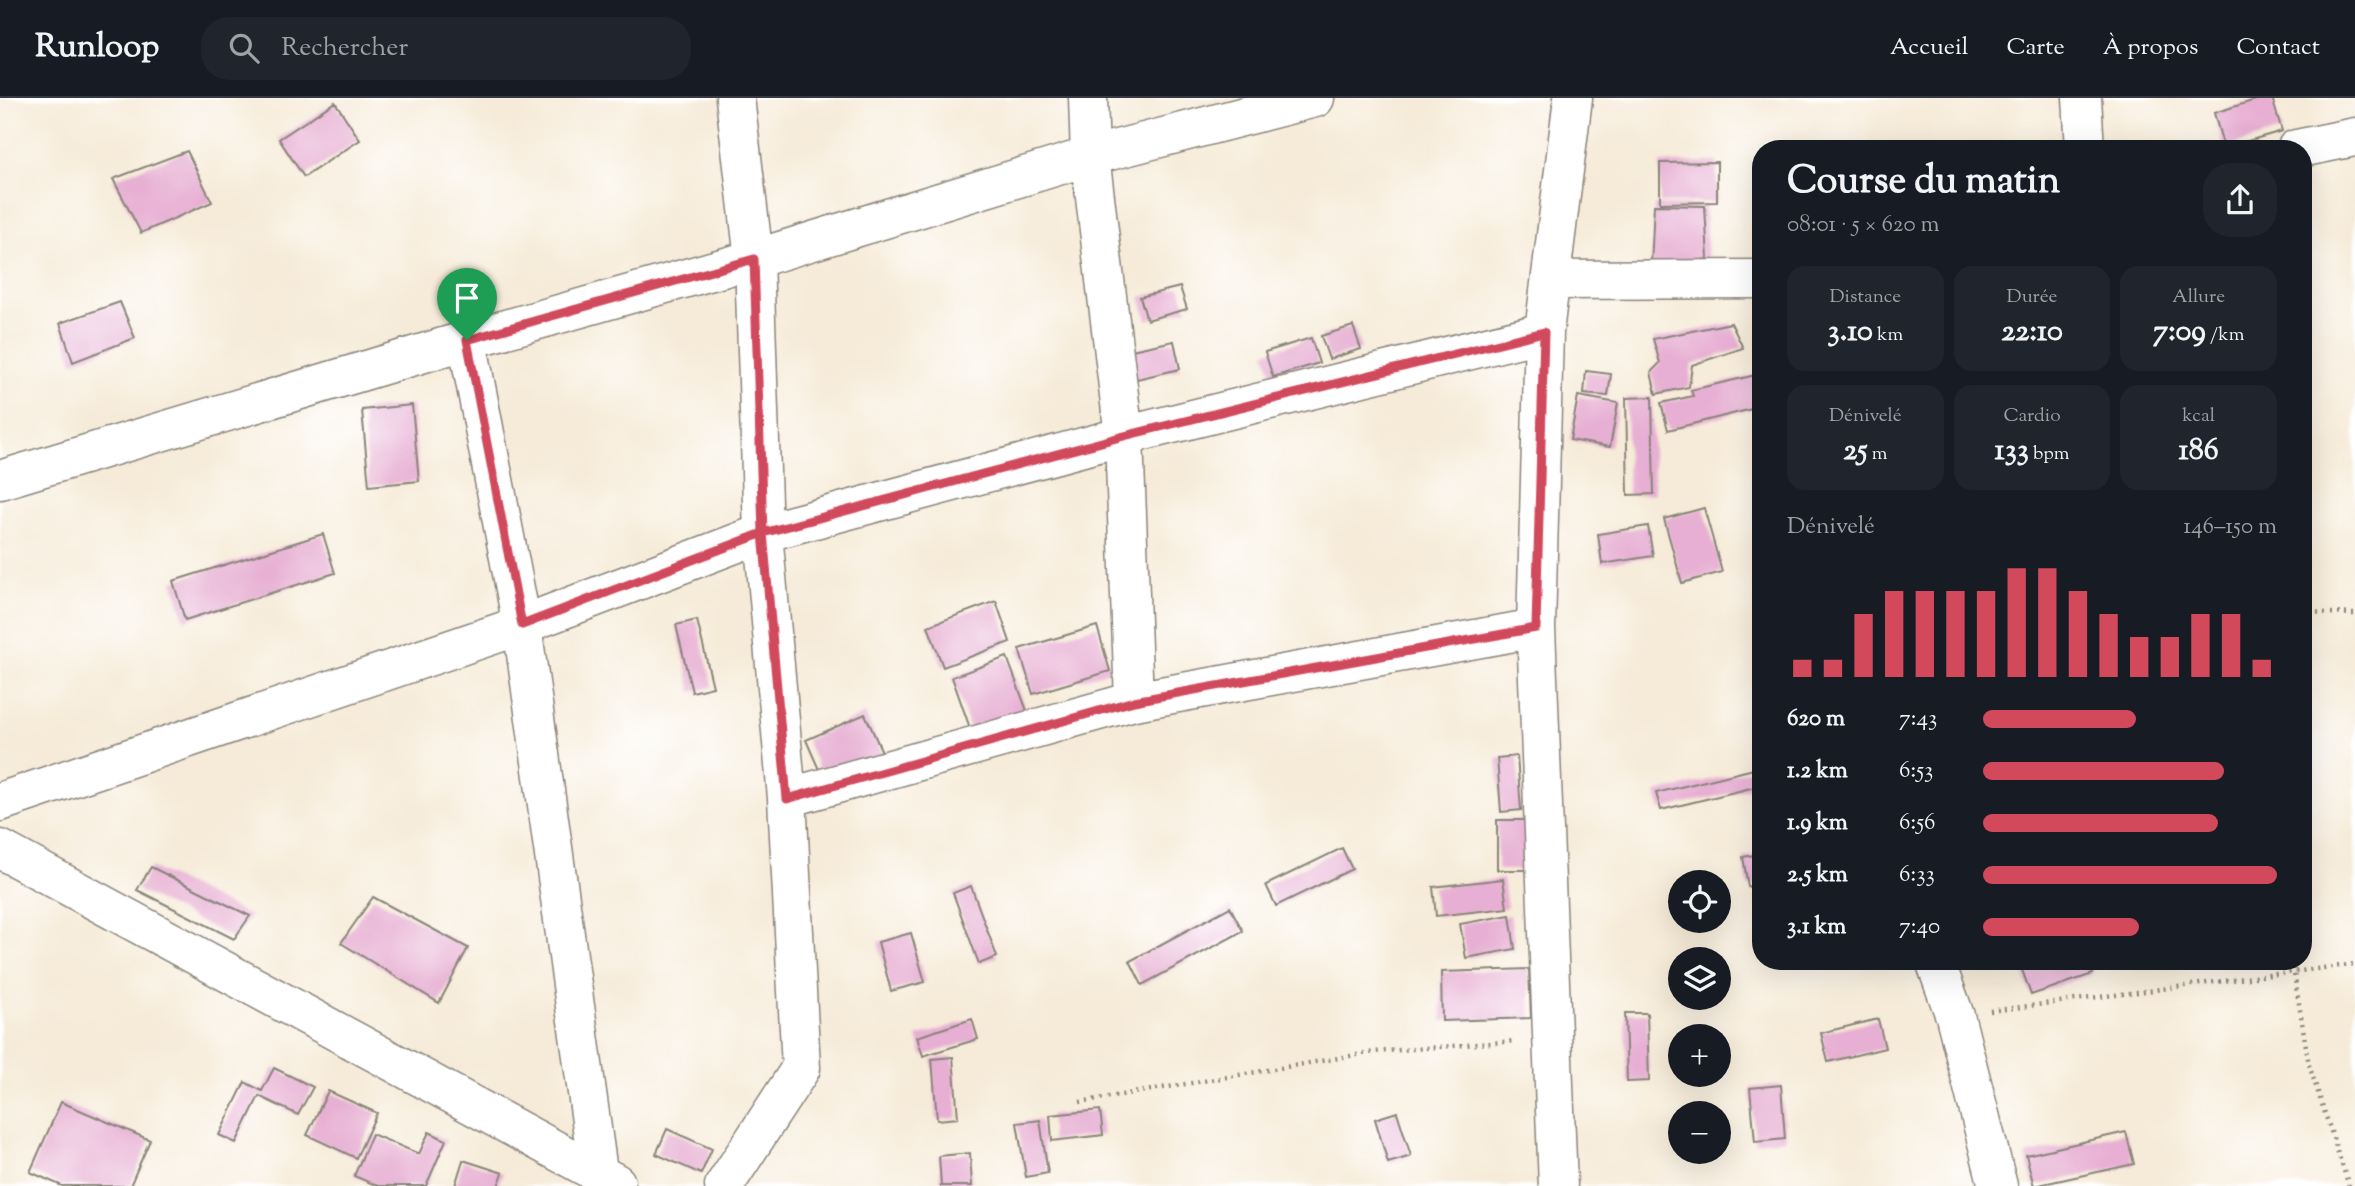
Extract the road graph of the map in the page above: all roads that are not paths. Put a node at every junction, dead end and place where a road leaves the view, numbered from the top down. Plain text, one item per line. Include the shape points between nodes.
1 (735, 98) edge
2 (1088, 98) edge
3 (1315, 98) edge
4 (1573, 98) edge
5 (2082, 98) edge
6 (2355, 137) edge
7 (2084, 140) edge
8 (2312, 146) edge
9 (1090, 156) junction
10 (754, 259) junction
11 (1752, 279) edge
12 (1550, 280) junction
13 (1544, 332) junction
14 (467, 340) junction
15 (1124, 436) junction
16 (0, 480) edge
17 (763, 533) junction
18 (522, 625) junction
19 (1536, 628) junction
20 (1134, 701) junction
21 (787, 799) junction
22 (0, 802) edge
23 (0, 849) edge
24 (1938, 970) edge
25 (606, 1182) edge
26 (724, 1186) edge
27 (1558, 1186) edge
28 (1998, 1186) edge

1 - 10 street
2 - 9 street
3 - 9 street
4 - 12 street
5 - 7 street
6 - 8 street
9 - 10 street
9 - 15 street
10 - 14 street
10 - 17 street
11 - 12 street
12 - 13 street
13 - 15 street
13 - 19 street
14 - 16 street
14 - 18 street
15 - 17 street
15 - 20 street
17 - 18 street
17 - 21 street
18 - 22 street
18 - 25 street
19 - 20 street
19 - 27 street
20 - 21 street
21 - 26 street via 801,1068
23 - 25 street
24 - 28 street via 1955,1016

